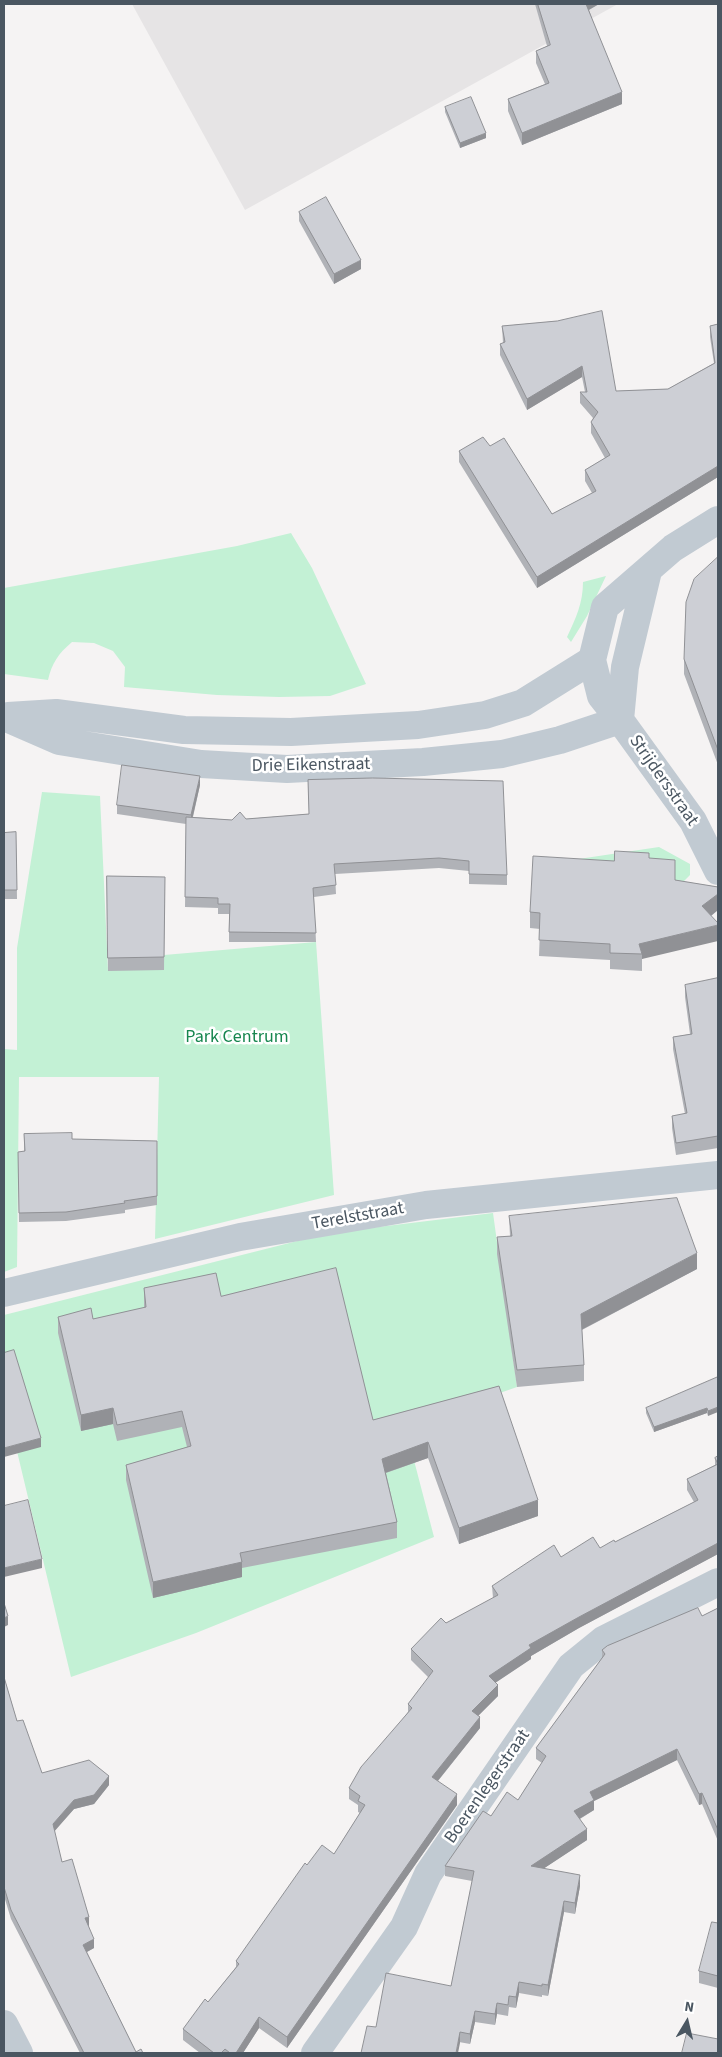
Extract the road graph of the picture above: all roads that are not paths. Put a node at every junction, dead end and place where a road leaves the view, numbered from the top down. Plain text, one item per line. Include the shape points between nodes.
1 (718, 520) edge
2 (648, 571) junction
3 (592, 660) junction
4 (625, 667) junction
5 (4, 717) edge
6 (620, 720) junction
7 (418, 725) junction
8 (423, 762) junction
9 (718, 871) edge
10 (718, 1174) edge
11 (4, 1293) edge
12 (718, 1582) edge
13 (4, 2024) edge
14 (19, 2053) edge
15 (315, 2053) edge

1 - 2 street, Strijdersstraat via 673,548
2 - 3 street, Strijdersstraat via 605,607
2 - 4 street, Strijdersstraat
3 - 4 street via 608,660
3 - 6 street, Strijdersstraat via 600,696
3 - 7 street, Drie Eikenstraat via 523,703 485,715
4 - 6 street, Strijdersstraat
5 - 7 street, Drie Eikenstraat via 56,713 184,730 291,732
5 - 8 street, Drie Eikenstraat via 59,741 201,764 287,769
6 - 8 street, Drie Eikenstraat via 560,740 502,754
6 - 9 street, Strijdersstraat via 693,821
7 - 8 street
10 - 11 street, Terelststraat via 426,1205 240,1237
12 - 15 street, Boerenlegerstraat via 603,1640 571,1666 428,1874 404,1927
13 - 14 street

